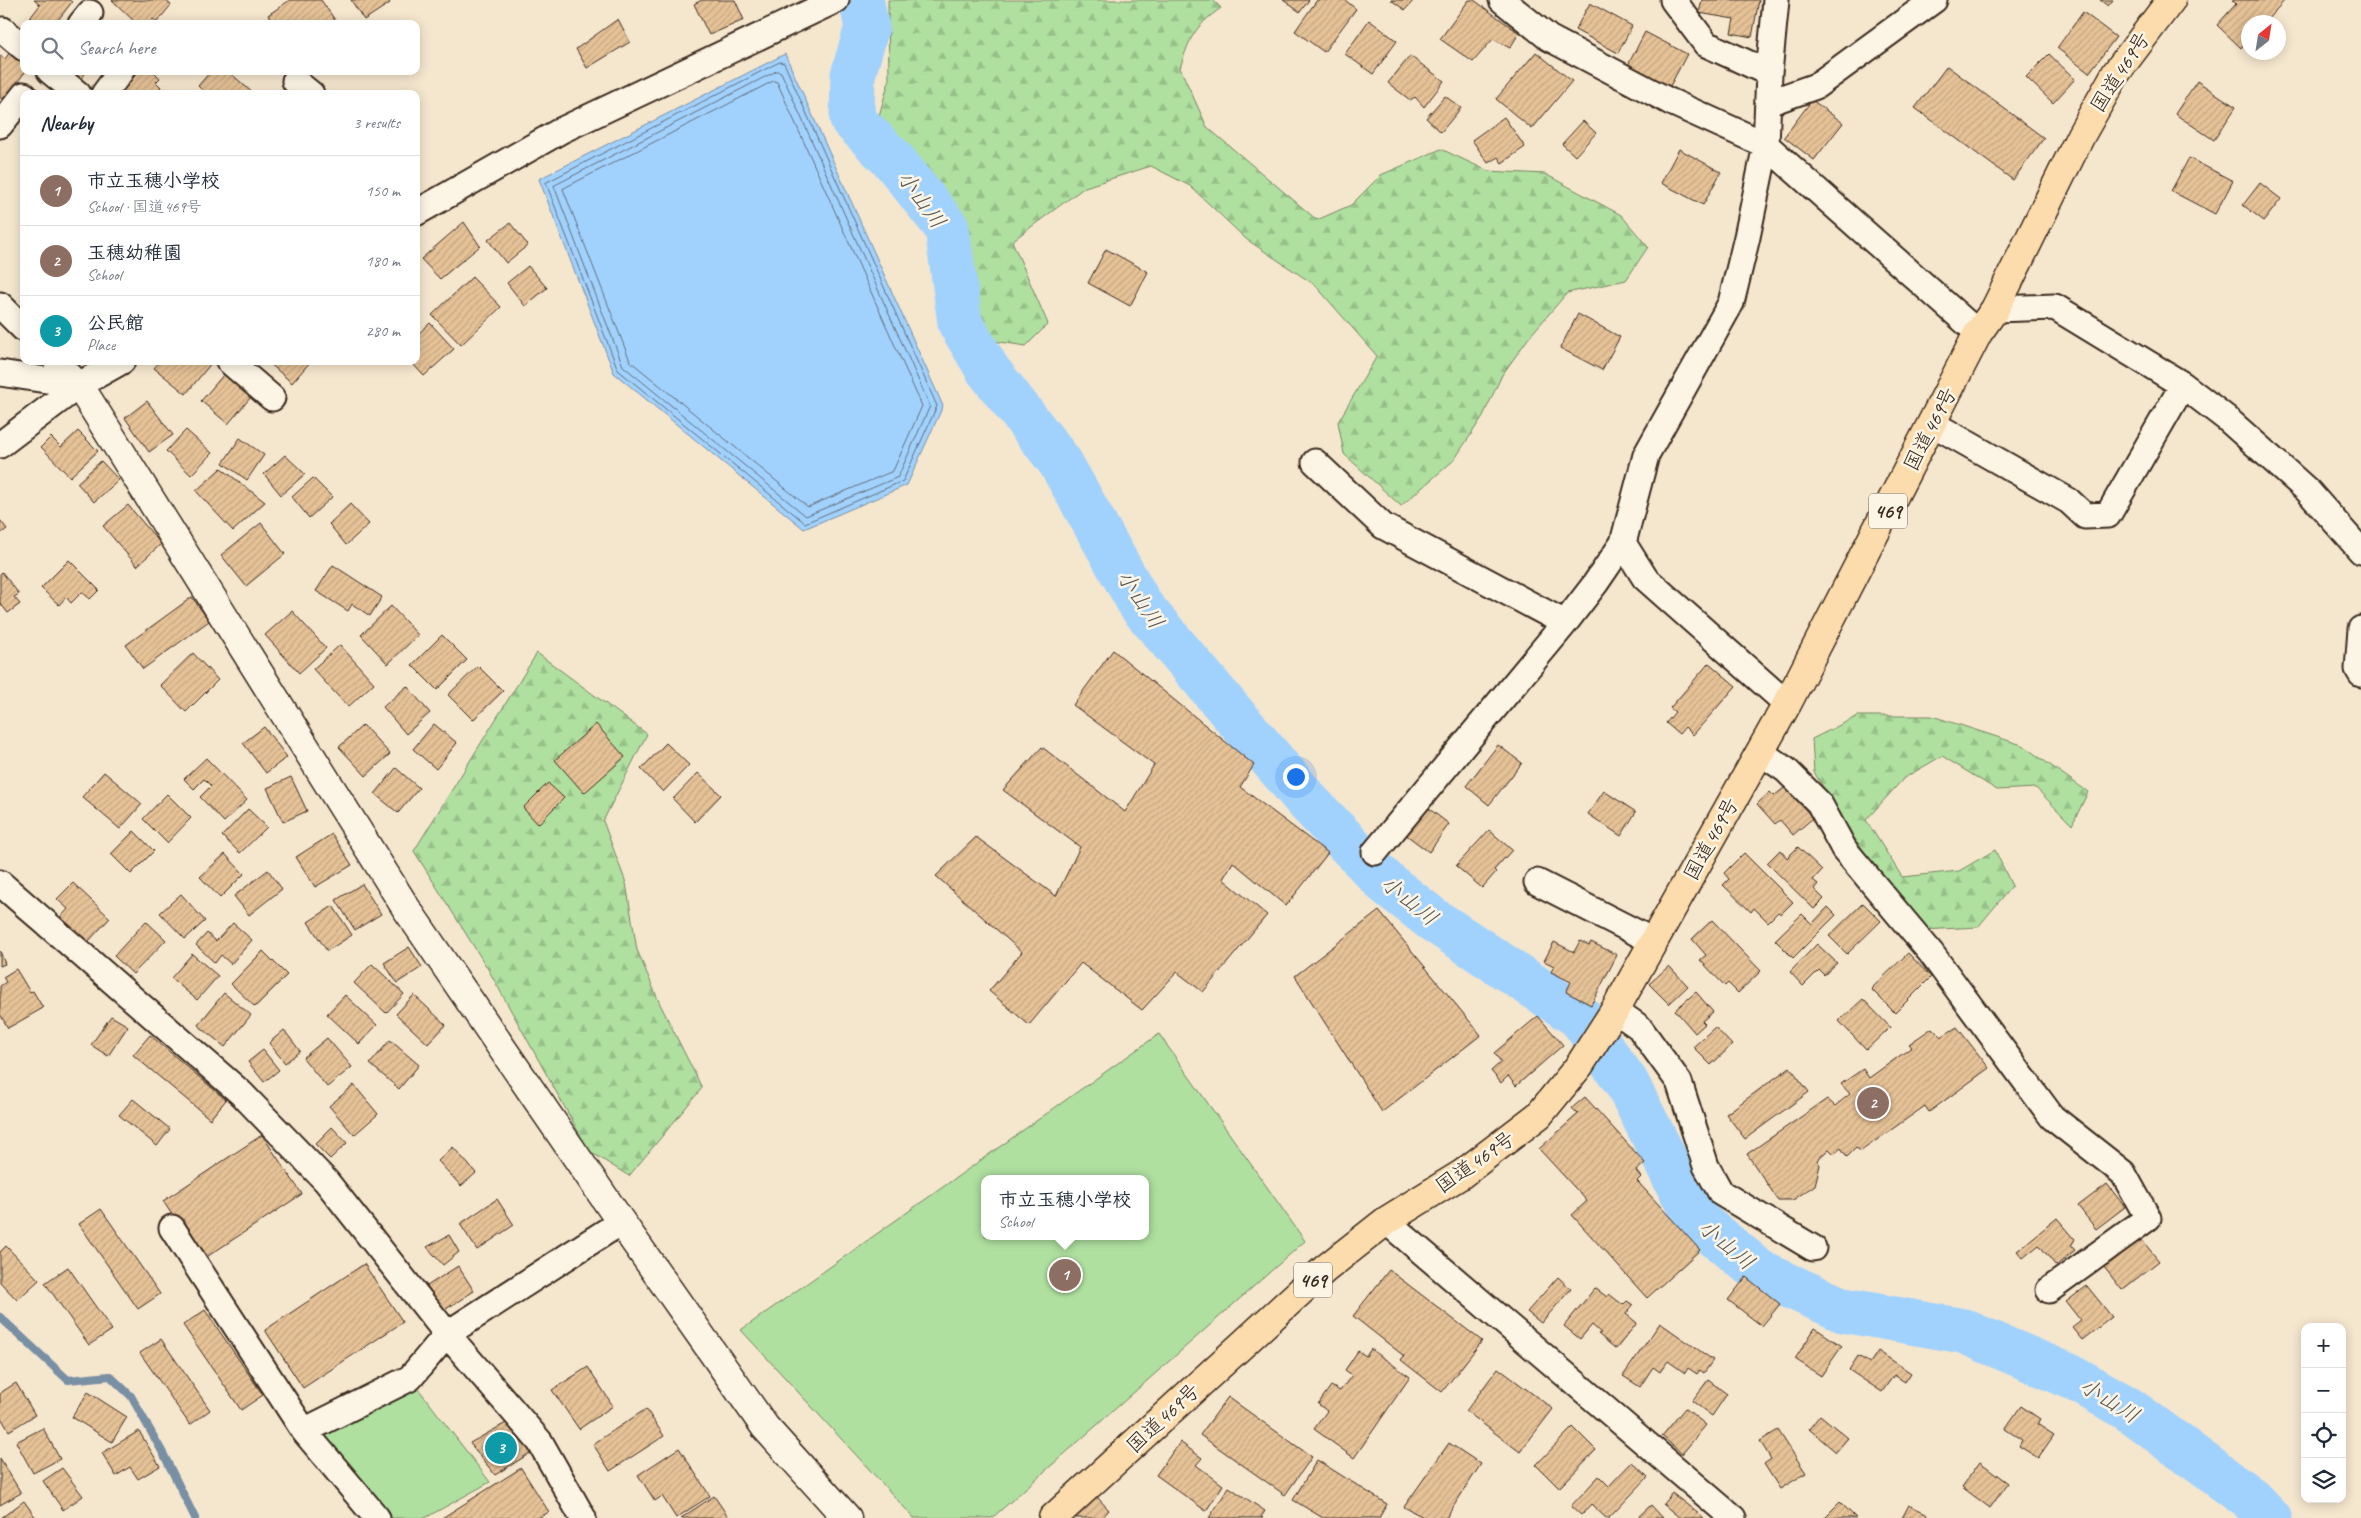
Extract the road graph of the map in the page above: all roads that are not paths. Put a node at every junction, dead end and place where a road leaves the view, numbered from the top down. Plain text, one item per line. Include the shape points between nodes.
1 (836, 0) edge
2 (1502, 0) edge
3 (1673, 0) edge
4 (1776, 0) edge
5 (1934, 0) edge
6 (2171, 0) edge
7 (3, 30) dead end
8 (20, 45) edge
9 (1769, 73) junction
10 (39, 75) edge
11 (55, 75) edge
12 (118, 75) edge
13 (27, 90) edge
14 (73, 90) edge
15 (107, 90) edge
16 (20, 99) edge
17 (1768, 103) junction
18 (0, 125) edge
19 (1766, 145) junction
20 (420, 206) edge
21 (0, 305) edge
22 (1995, 309) junction
23 (20, 325) edge
24 (1978, 333) junction
25 (60, 365) edge
26 (115, 365) edge
27 (235, 365) edge
28 (0, 373) edge
29 (79, 385) junction
30 (2183, 385) junction
31 (272, 398) dead end
32 (1933, 424) junction
33 (0, 445) edge
34 (1315, 462) dead end
35 (1623, 543) junction
36 (2361, 551) edge
37 (1564, 623) junction
38 (2361, 629) edge
39 (2361, 674) edge
40 (1787, 704) junction
41 (1760, 752) junction
42 (1375, 852) dead end
43 (1537, 882) dead end
44 (0, 883) edge
45 (1653, 942) junction
46 (1610, 1017) junction
47 (1386, 1221) junction
48 (621, 1222) junction
49 (172, 1228) dead end
50 (1813, 1248) dead end
51 (2049, 1290) dead end
52 (447, 1334) junction
53 (304, 1431) junction
54 (377, 1518) edge
55 (583, 1518) edge
56 (847, 1518) edge
57 (1053, 1518) edge
58 (1733, 1518) edge

1 - 20 street via 562,130
2 - 19 street via 1549,38 1669,101
3 - 9 street via 1706,44
4 - 9 street
5 - 17 street via 1816,86
6 - 22 highway, 国道469号 / 469 via 2116,74 2094,112
7 - 8 street
9 - 17 street
10 - 13 street
11 - 14 street
12 - 15 street
16 - 18 street
17 - 19 street
19 - 24 street
19 - 35 street via 1731,303 1646,455
21 - 23 street
22 - 24 highway, 国道469号 / 469
22 - 30 street via 2055,307
24 - 32 highway, 国道469号 / 469
25 - 29 street
26 - 29 street
27 - 31 street
28 - 29 street
29 - 33 street
29 - 48 street via 406,908
30 - 32 street via 2108,515 2085,516 2068,501
30 - 36 street via 2226,418 2308,491
32 - 40 highway, 国道469号 / 469
34 - 37 street via 1384,526
35 - 37 street
35 - 40 street via 1645,578
37 - 42 street
38 - 39 street via 2358,669
40 - 41 highway, 国道469号 / 469
41 - 45 highway, 国道469号 / 469
41 - 51 street via 1786,770 1819,803 1844,849 1931,953 2052,1117 2123,1173 2148,1218
43 - 45 street
44 - 52 street via 242,1094 326,1181
45 - 46 highway, 国道469号 / 469
46 - 47 highway, 国道469号 / 469 via 1584,1058 1539,1115 1462,1174
46 - 50 street via 1639,1027 1679,1082 1706,1166 1721,1194
47 - 57 highway, 国道469号 / 469 via 1325,1268
47 - 58 street
48 - 52 street
48 - 56 street via 765,1427
49 - 53 street
52 - 53 street via 410,1378
52 - 55 street via 540,1442
53 - 54 street

